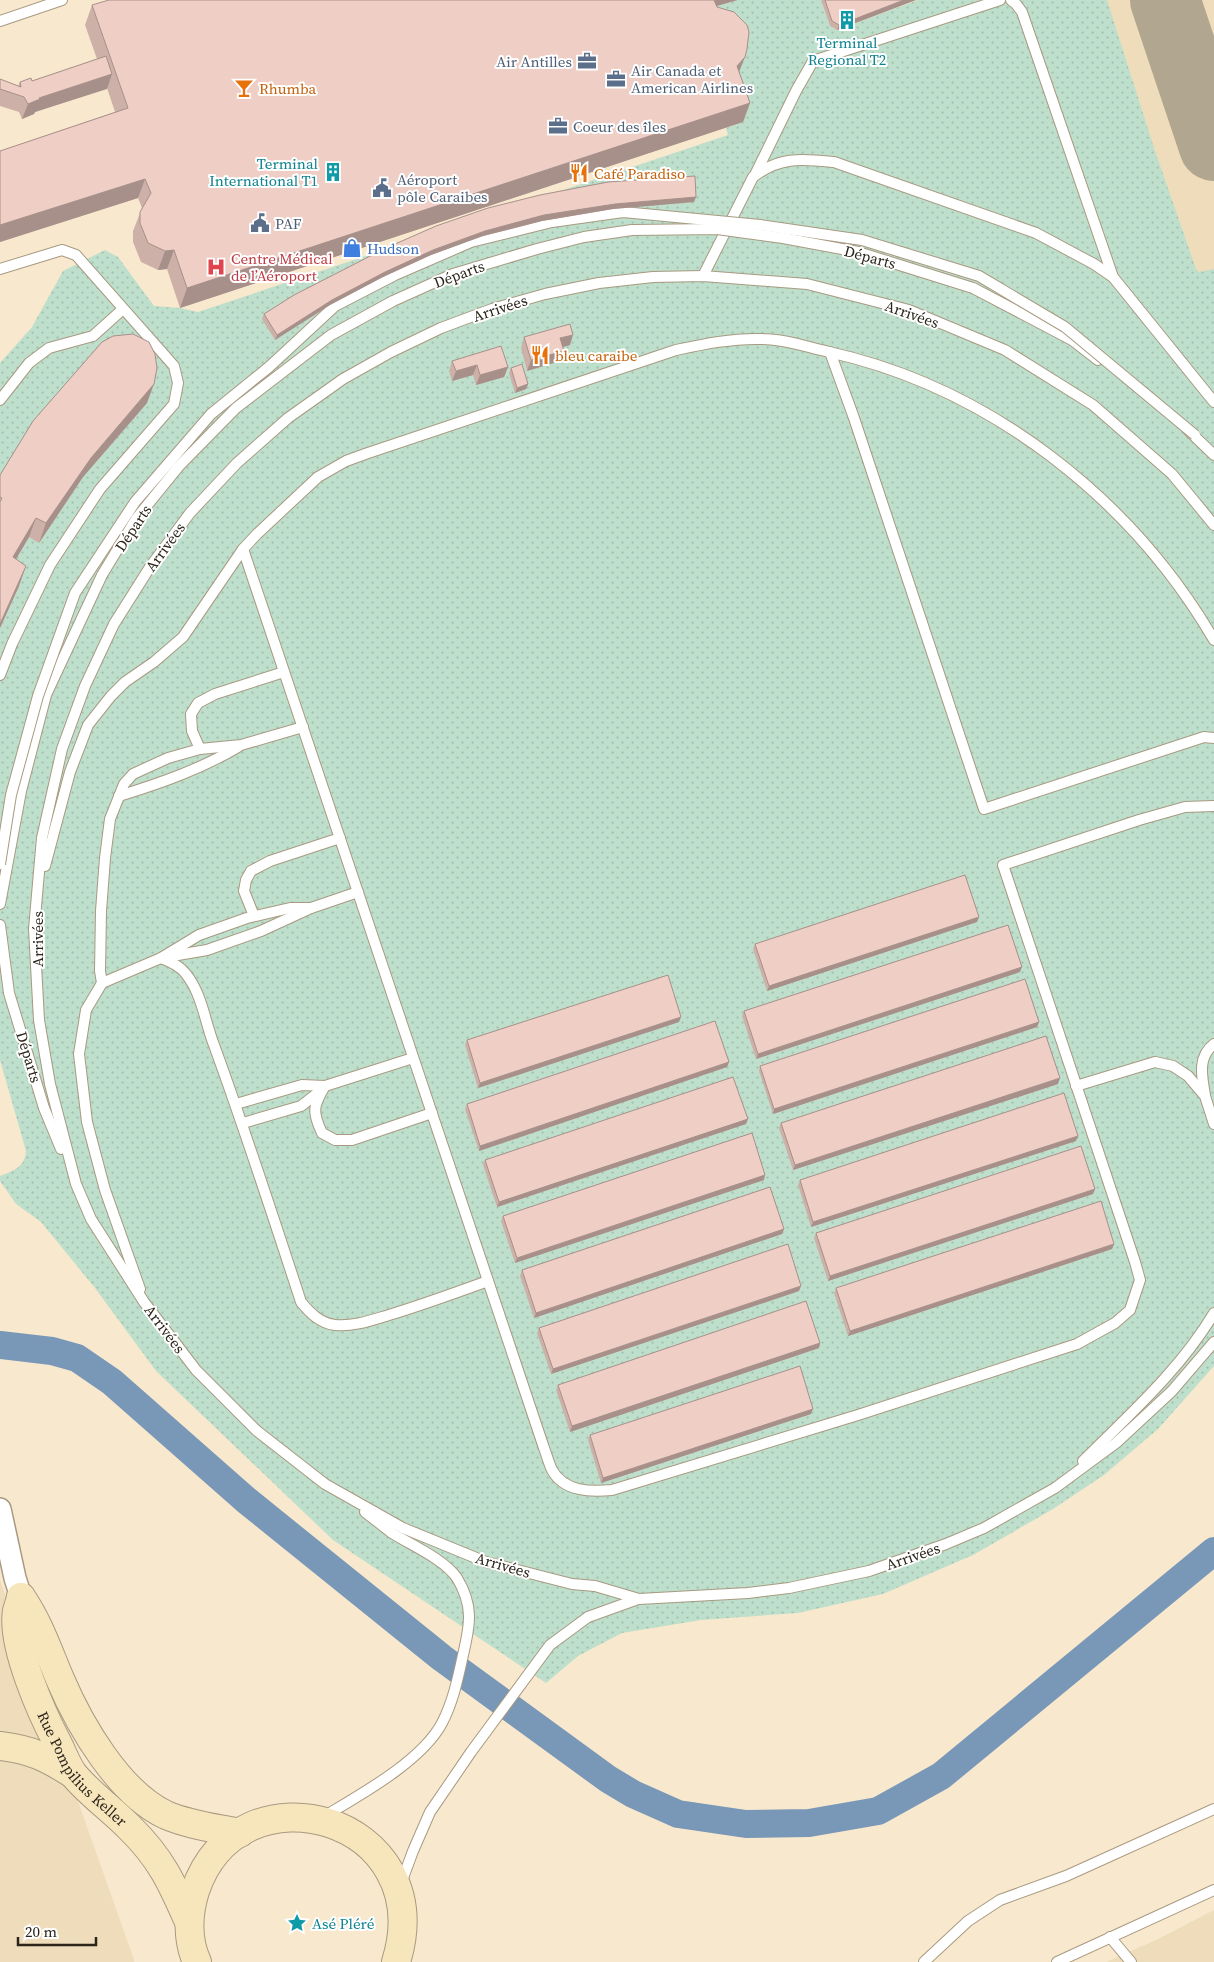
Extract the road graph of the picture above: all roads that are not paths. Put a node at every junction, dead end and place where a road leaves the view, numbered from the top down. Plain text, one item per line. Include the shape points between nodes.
1 (62, 0) edge
2 (1000, 0) edge
3 (1011, 0) edge
4 (0, 20) edge
5 (753, 177) junction
6 (0, 269) edge
7 (703, 276) junction
8 (1113, 277) junction
9 (123, 309) junction
10 (830, 352) junction
11 (0, 400) edge
12 (1214, 402) edge
13 (1195, 435) junction
14 (1214, 455) edge
15 (1214, 525) edge
16 (243, 549) junction
17 (1214, 640) edge
18 (284, 672) junction
19 (0, 675) edge
20 (303, 727) junction
21 (1214, 738) edge
22 (241, 745) junction
23 (200, 748) junction
24 (119, 796) junction
25 (1214, 806) edge
26 (340, 838) junction
27 (0, 864) edge
28 (358, 892) junction
29 (37, 896) junction
30 (0, 904) edge
31 (310, 908) junction
32 (254, 916) junction
33 (0, 925) edge
34 (160, 958) junction
35 (102, 983) junction
36 (1214, 1044) edge
37 (413, 1058) junction
38 (325, 1086) junction
39 (1076, 1086) junction
40 (1205, 1096) junction
41 (236, 1104) junction
42 (432, 1114) junction
43 (243, 1124) junction
44 (1214, 1124) edge
45 (76, 1184) junction
46 (488, 1281) junction
47 (144, 1302) junction
48 (1214, 1312) edge
49 (1214, 1342) edge
50 (325, 1484) junction
51 (1055, 1488) junction
52 (0, 1509) edge
53 (21, 1597) junction
54 (639, 1598) junction
55 (0, 1746) edge
56 (73, 1774) junction
57 (1214, 1809) edge
58 (319, 1819) junction
59 (240, 1833) junction
60 (1214, 1890) edge
61 (398, 1892) junction
62 (189, 1922) junction
63 (1110, 1938) junction
64 (401, 1954) edge
65 (195, 1961) edge
66 (1128, 1961) edge
67 (924, 1962) edge
68 (1057, 1962) edge

1 - 4 lane
2 - 5 lane via 813,61
3 - 8 lane via 1022,12
5 - 7 lane
5 - 8 lane via 764,168 782,161 834,162 1036,233
6 - 9 lane via 62,250 76,255
7 - 15 lane, Arrivées via 807,284 909,310 1005,350 1093,406 1172,474
7 - 29 lane, Arrivées via 617,281 545,294 441,328 343,379 288,418 237,463 190,513 150,566 114,624 85,686 62,749 42,838
8 - 12 lane
9 - 11 lane via 93,336 49,348 29,363
9 - 19 lane via 174,366 178,383 174,404 100,489 50,565
10 - 16 lane via 763,338 714,341 676,350 442,428 346,461 318,477
10 - 17 lane via 882,366 979,408 1068,468 1112,508 1160,561
10 - 21 lane via 984,808 1204,737
13 - 14 lane, Départs
13 - 27 lane, bridge via 1065,327 979,276 862,240 760,225 622,212 552,222 471,242 395,275 335,306 269,367 211,414 135,502 76,593 38,696 11,795
13 - 30 lane, Départs, bridge via 1072,340 974,288 858,252 717,230 632,230 536,249 453,274 393,301 331,335 236,408 179,466 136,519 102,575 46,695 21,791
16 - 18 lane
16 - 29 lane via 183,637 126,682 88,725 70,772
18 - 20 lane
18 - 23 lane via 198,703 191,714 192,731
20 - 22 lane
20 - 26 lane
22 - 23 lane
22 - 24 lane via 183,774
23 - 24 lane via 133,774
24 - 35 lane via 110,819 105,858 101,911
25 - 39 lane via 1185,807 1003,865
26 - 28 lane
26 - 32 lane via 270,861 251,871 244,891
28 - 31 lane
28 - 37 lane
29 - 45 lane, Arrivées via 34,929 40,1020 50,1084
31 - 32 lane via 290,908
31 - 34 lane via 261,931 207,950
32 - 34 lane via 199,935
33 - 45 lane, Départs via 9,993 44,1108
34 - 35 lane
34 - 41 lane via 175,964 186,974 198,997
35 - 47 lane via 86,1010 79,1054 87,1122 105,1190
36 - 40 lane via 1203,1059 1201,1069
37 - 38 lane
37 - 42 lane
38 - 41 lane via 302,1085
38 - 42 lane via 314,1110 322,1133 336,1140 352,1140
38 - 43 lane via 301,1106
39 - 40 lane via 1155,1062 1173,1066 1188,1076
39 - 46 lane via 1133,1256 1139,1285 1130,1310 1114,1323 1077,1344 1003,1369 612,1490 592,1492 564,1483 552,1470
40 - 44 lane
41 - 43 lane
42 - 46 lane
43 - 46 lane via 301,1302 311,1314 335,1325 349,1325 415,1307
45 - 47 lane, Arrivées via 91,1219
47 - 50 lane, Arrivées via 196,1370 257,1431
48 - 51 lane via 1199,1337 1155,1391
49 - 51 lane, Arrivées via 1172,1391 1123,1436
50 - 54 lane, Arrivées via 403,1528 486,1562
50 - 58 lane via 456,1576 467,1597 470,1617 455,1689 441,1724 424,1746 394,1772
51 - 54 lane, Arrivées via 991,1524 869,1571 772,1590
52 - 53 street, Rue Pompilius Keller
53 - 56 street, Rue Pompilius Keller via 17,1620 22,1653 40,1708
53 - 59 street, Rue Pompilius Keller via 40,1629 77,1717 113,1769 146,1802 166,1814
54 - 61 lane via 588,1617 550,1645 430,1812
55 - 56 street via 44,1756
56 - 62 street, Rue Pompilius Keller via 130,1827 160,1862
57 - 67 lane via 1066,1876 1000,1900 968,1921
58 - 59 street via 279,1818
58 - 61 street via 340,1826 377,1852 390,1871
59 - 62 street via 223,1846 198,1880
60 - 63 lane
61 - 64 street via 403,1928
62 - 65 street
63 - 66 lane
63 - 68 lane

